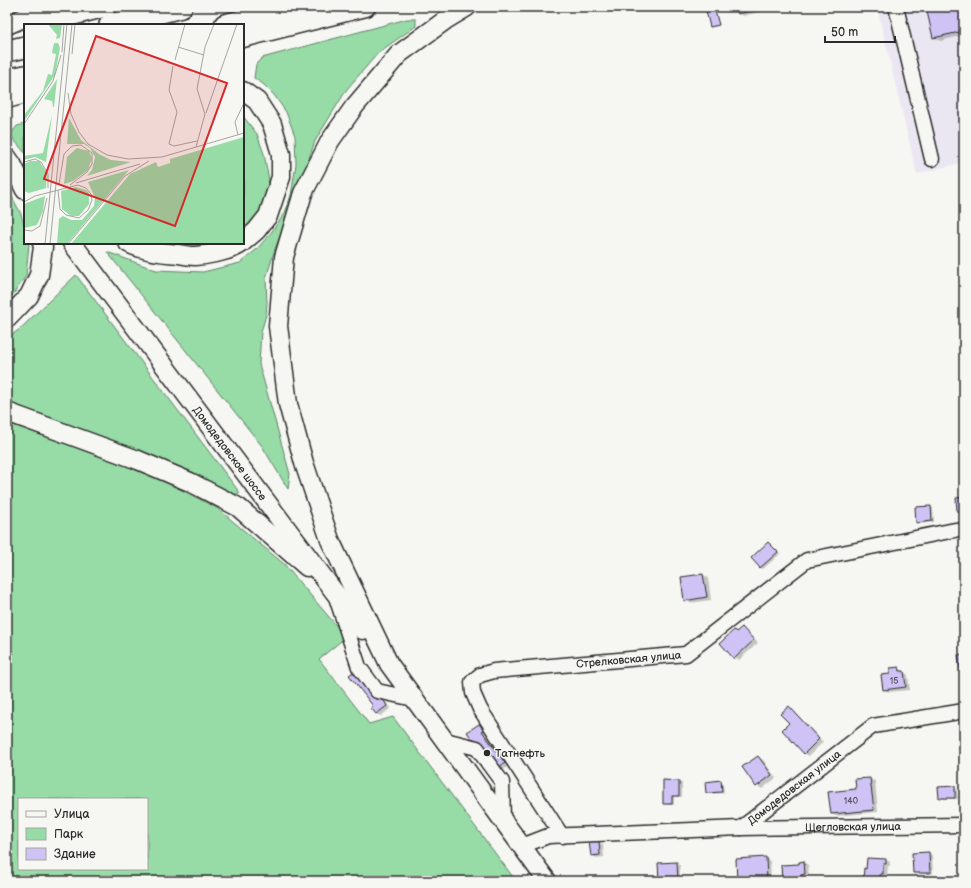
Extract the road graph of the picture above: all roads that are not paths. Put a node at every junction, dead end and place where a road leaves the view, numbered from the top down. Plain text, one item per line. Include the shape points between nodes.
1 (44, 7) edge
2 (108, 7) edge
3 (181, 7) edge
4 (296, 7) edge
5 (366, 7) edge
6 (467, 7) edge
7 (896, 7) edge
8 (41, 24) edge
9 (114, 24) edge
10 (229, 24) edge
11 (7, 25) edge
12 (24, 28) edge
13 (7, 33) edge
14 (244, 38) edge
15 (24, 47) edge
16 (7, 51) edge
17 (24, 76) edge
18 (7, 80) edge
19 (244, 92) edge
20 (24, 95) edge
21 (7, 99) edge
22 (932, 159) dead end
23 (15, 165) edge
24 (24, 179) edge
25 (24, 188) edge
26 (244, 240) edge
27 (42, 244) edge
28 (73, 244) edge
29 (130, 244) edge
30 (240, 244) edge
31 (7, 319) edge
32 (7, 412) edge
33 (955, 530) dead end
34 (334, 591) junction
35 (389, 664) junction
36 (414, 699) junction
37 (964, 711) edge
38 (964, 825) edge
39 (741, 828) junction
40 (562, 836) junction
41 (522, 846) junction
42 (548, 881) edge

1 - 11 main road via 35,14
2 - 8 main road
3 - 9 highway
4 - 10 highway
5 - 14 main road
6 - 35 main road via 399,54 354,107 330,141 303,193 284,257 278,326 288,404 304,463 330,540
7 - 22 street
12 - 13 main road
15 - 16 highway
17 - 18 highway
19 - 26 main road via 257,102 272,124 281,154 281,177 268,216
20 - 21 main road
23 - 24 main road
23 - 25 main road
27 - 31 main road via 39,275 29,296
28 - 34 main road, Домодедовское шоссе
29 - 30 main road via 165,253 195,256 223,252
32 - 34 main road via 138,460 190,482 238,507
33 - 40 street, Стрелковская улица via 807,560 686,654 494,671 480,675 472,682 480,709
34 - 35 main road, Домодедовское шоссе
34 - 36 street via 359,667 377,690
35 - 36 main road
36 - 41 main road
37 - 39 street, Домодедовская улица via 873,726
38 - 39 street, Щегловская улица
39 - 40 street, Домодедовская улица
40 - 41 street, Домодедовская улица via 548,836
41 - 42 main road

